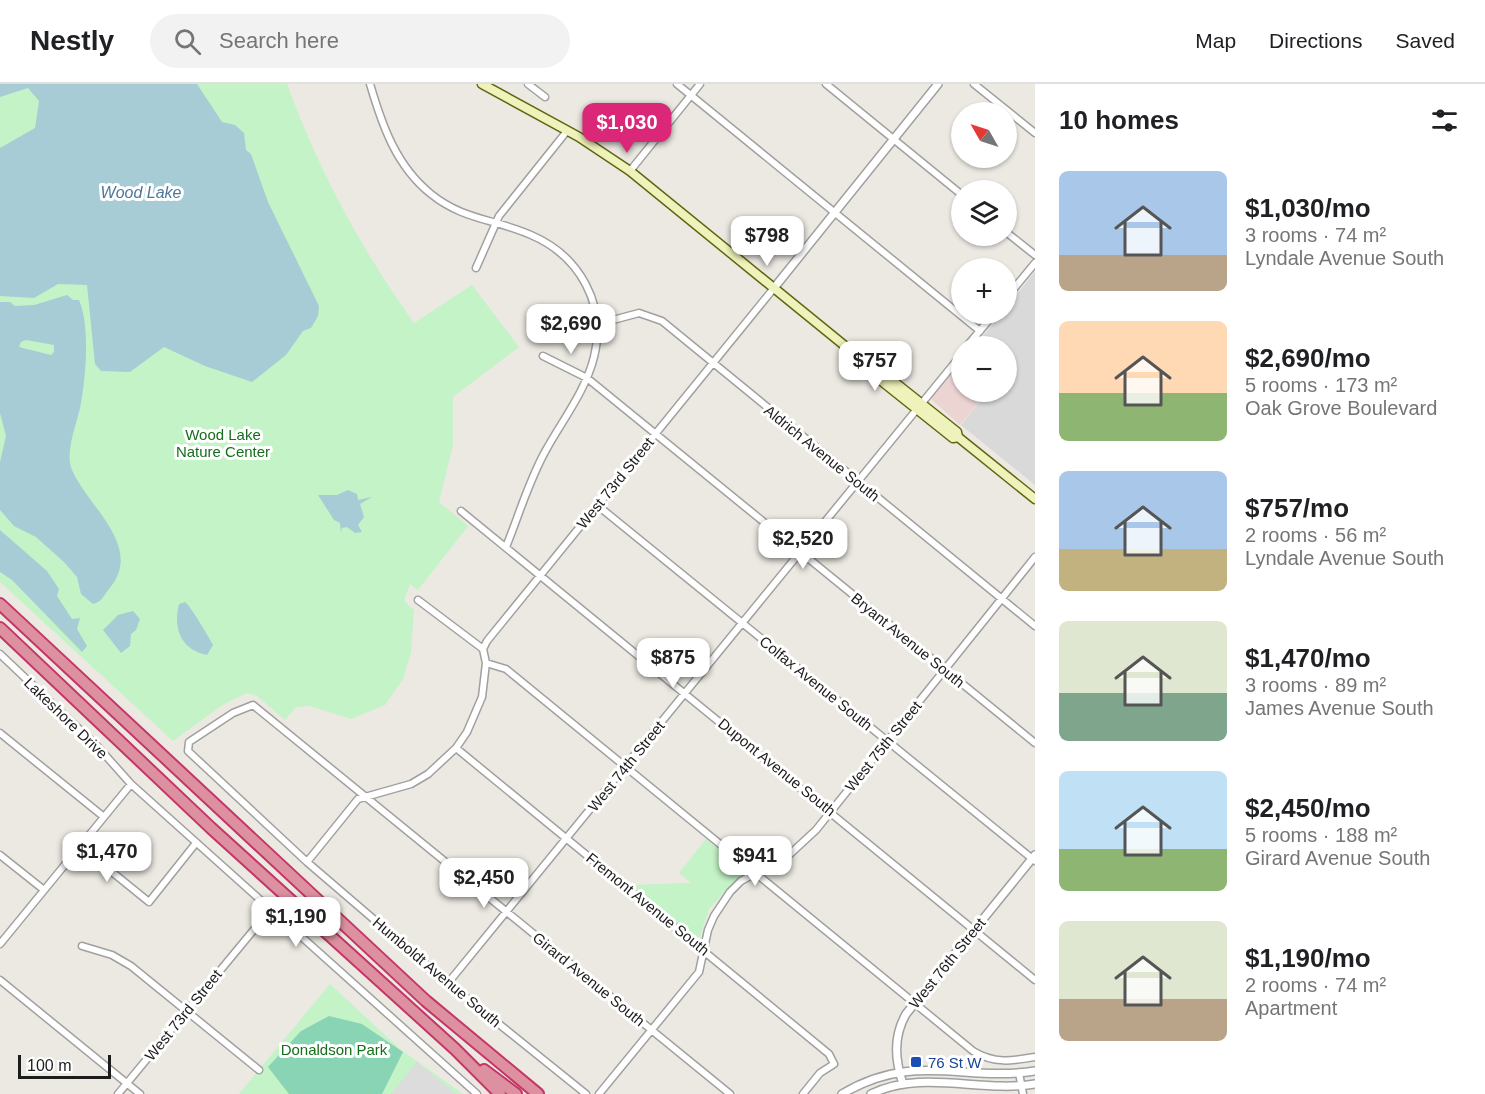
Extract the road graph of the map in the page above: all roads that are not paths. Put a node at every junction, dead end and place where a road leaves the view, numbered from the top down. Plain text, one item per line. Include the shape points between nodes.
1 (370, 84) edge
2 (482, 84) edge
3 (528, 84) edge
4 (678, 84) edge
5 (700, 84) edge
6 (826, 84) edge
7 (938, 84) edge
8 (974, 84) edge
9 (691, 95) junction
10 (545, 98) dead end
11 (567, 131) junction
12 (1035, 133) edge
13 (894, 140) junction
14 (630, 171) junction
15 (951, 186) edge
16 (835, 213) junction
17 (496, 225) junction
18 (1017, 241) edge
19 (1035, 255) edge
20 (1035, 263) edge
21 (476, 268) dead end
22 (1017, 285) edge
23 (774, 288) junction
24 (598, 324) junction
25 (986, 324) edge
26 (980, 331) junction
27 (976, 336) edge
28 (543, 356) dead end
29 (713, 363) junction
30 (951, 367) edge
31 (587, 378) junction
32 (919, 406) junction
33 (655, 434) junction
34 (857, 482) junction
35 (1035, 498) edge
36 (597, 505) junction
37 (461, 511) dead end
38 (506, 547) junction
39 (800, 552) junction
40 (1035, 557) edge
41 (540, 575) junction
42 (1001, 599) junction
43 (418, 600) dead end
44 (0, 604) edge
45 (743, 623) junction
46 (1035, 626) edge
47 (0, 628) edge
48 (483, 649) junction
49 (0, 654) edge
50 (486, 663) junction
51 (944, 670) junction
52 (686, 693) junction
53 (0, 733) edge
54 (887, 741) junction
55 (1035, 743) edge
56 (187, 747) joint
57 (456, 748) junction
58 (627, 766) junction
59 (130, 784) junction
60 (366, 797) junction
61 (830, 811) junction
62 (104, 817) junction
63 (568, 838) junction
64 (196, 843) junction
65 (80, 846) junction
66 (0, 855) edge
67 (1034, 858) edge
68 (307, 862) junction
69 (758, 873) junction
70 (44, 890) junction
71 (271, 909) junction
72 (506, 912) junction
73 (975, 929) junction
74 (0, 944) edge
75 (82, 946) dead end
76 (704, 950) junction
77 (0, 980) edge
78 (1035, 980) edge
79 (448, 983) junction
80 (914, 1002) junction
81 (186, 1011) junction
82 (651, 1030) junction
83 (455, 1049) junction
84 (1035, 1057) edge
85 (259, 1070) dead end
86 (899, 1071) junction
87 (1035, 1071) edge
88 (1019, 1073) junction
89 (127, 1083) junction
90 (903, 1084) junction
91 (1035, 1084) edge
92 (1023, 1090) edge
93 (118, 1094) edge
94 (140, 1094) edge
95 (477, 1094) edge
96 (500, 1094) edge
97 (516, 1094) edge
98 (538, 1094) edge
99 (586, 1094) edge
100 (599, 1094) edge
101 (730, 1094) edge
102 (803, 1094) edge
103 (842, 1094) edge
104 (871, 1094) edge

1 - 17 street via 393,147 416,180 447,206
2 - 11 main road
3 - 10 street
4 - 9 street
5 - 9 street
6 - 13 street
7 - 13 street, West 73rd Street
8 - 12 street
9 - 14 street
9 - 16 street
11 - 14 main road
11 - 17 street via 499,216
13 - 15 street
13 - 16 street, West 73rd Street
14 - 23 main road
16 - 23 street, West 73rd Street
16 - 26 street
17 - 21 street
17 - 24 street via 531,234 572,263 590,291
18 - 19 street
20 - 22 street
23 - 29 street, West 73rd Street
23 - 32 main road
24 - 29 street, Aldrich Avenue South via 639,313 655,317
24 - 31 street via 596,351
25 - 26 street
26 - 27 street
28 - 31 street, Bryant Avenue South
29 - 33 street, West 73rd Street
29 - 34 street, Aldrich Avenue South
30 - 32 street, West 74th Street
31 - 33 street, Bryant Avenue South
31 - 38 street via 545,451
32 - 34 street, West 74th Street
32 - 35 main road via 953,438 957,437
33 - 36 street, West 73rd Street
33 - 39 street, Bryant Avenue South
34 - 39 street, West 74th Street
34 - 42 street, Aldrich Avenue South
36 - 41 street, West 73rd Street
36 - 45 street, Colfax Avenue South
37 - 38 street, Dupont Avenue South
38 - 41 street, Dupont Avenue South
39 - 45 street, West 74th Street
39 - 51 street, Bryant Avenue South
40 - 42 street, West 75th Street
41 - 48 street, West 73rd Street
41 - 52 street, Dupont Avenue South
42 - 46 street, Aldrich Avenue South
42 - 51 street, West 75th Street
43 - 48 street
44 - 98 highway via 426,1001
45 - 52 street, West 74th Street
45 - 54 street, Colfax Avenue South
47 - 83 highway via 211,828
48 - 50 street
49 - 59 street, Lakeshore Drive via 98,747
50 - 57 street via 476,715
50 - 58 street via 506,669
51 - 54 street, West 75th Street
51 - 55 street, Bryant Avenue South
52 - 58 street, West 74th Street
52 - 61 street, Dupont Avenue South
53 - 62 street
54 - 61 street, West 75th Street
54 - 67 street, Colfax Avenue South
56 - 60 street, Girard Avenue South via 233,713 253,705
56 - 68 street, Humboldt Avenue South
57 - 60 street via 411,784
57 - 63 street, Fremont Avenue South
58 - 63 street, West 74th Street
58 - 69 street
59 - 62 street
59 - 64 street
60 - 68 street via 358,800
60 - 72 street, Girard Avenue South
61 - 69 street, West 75th Street via 789,855
61 - 73 street, Dupont Avenue South
62 - 65 street
63 - 72 street, West 74th Street
63 - 76 street, Fremont Avenue South
64 - 65 street via 149,902
64 - 71 street
65 - 70 street
66 - 70 street
67 - 73 street, West 76th Street
68 - 79 street, Humboldt Avenue South
69 - 76 street, West 75th Street via 741,881 721,903 708,930
69 - 80 street
70 - 74 street
71 - 81 street, West 73rd Street
71 - 95 street
72 - 79 street, West 74th Street
72 - 82 street, Girard Avenue South
73 - 78 street, Dupont Avenue South
73 - 80 street, West 76th Street
75 - 81 street via 122,959
76 - 82 street, West 75th Street via 699,972
76 - 102 street, Fremont Avenue South via 828,1054 834,1064 820,1073
77 - 89 street
79 - 99 street, Humboldt Avenue South
80 - 84 street via 986,1059 1005,1062
80 - 86 street, West 76th Street via 898,1035
81 - 85 street
81 - 89 street, West 73rd Street
82 - 100 street, West 75th Street
82 - 101 street, Girard Avenue South
83 - 96 highway
83 - 97 highway
86 - 88 street
86 - 90 street, West 76th Street
86 - 103 street
87 - 88 street
88 - 92 street
89 - 93 street, West 73rd Street
89 - 94 street
90 - 92 street via 929,1082
90 - 104 street
91 - 92 street

